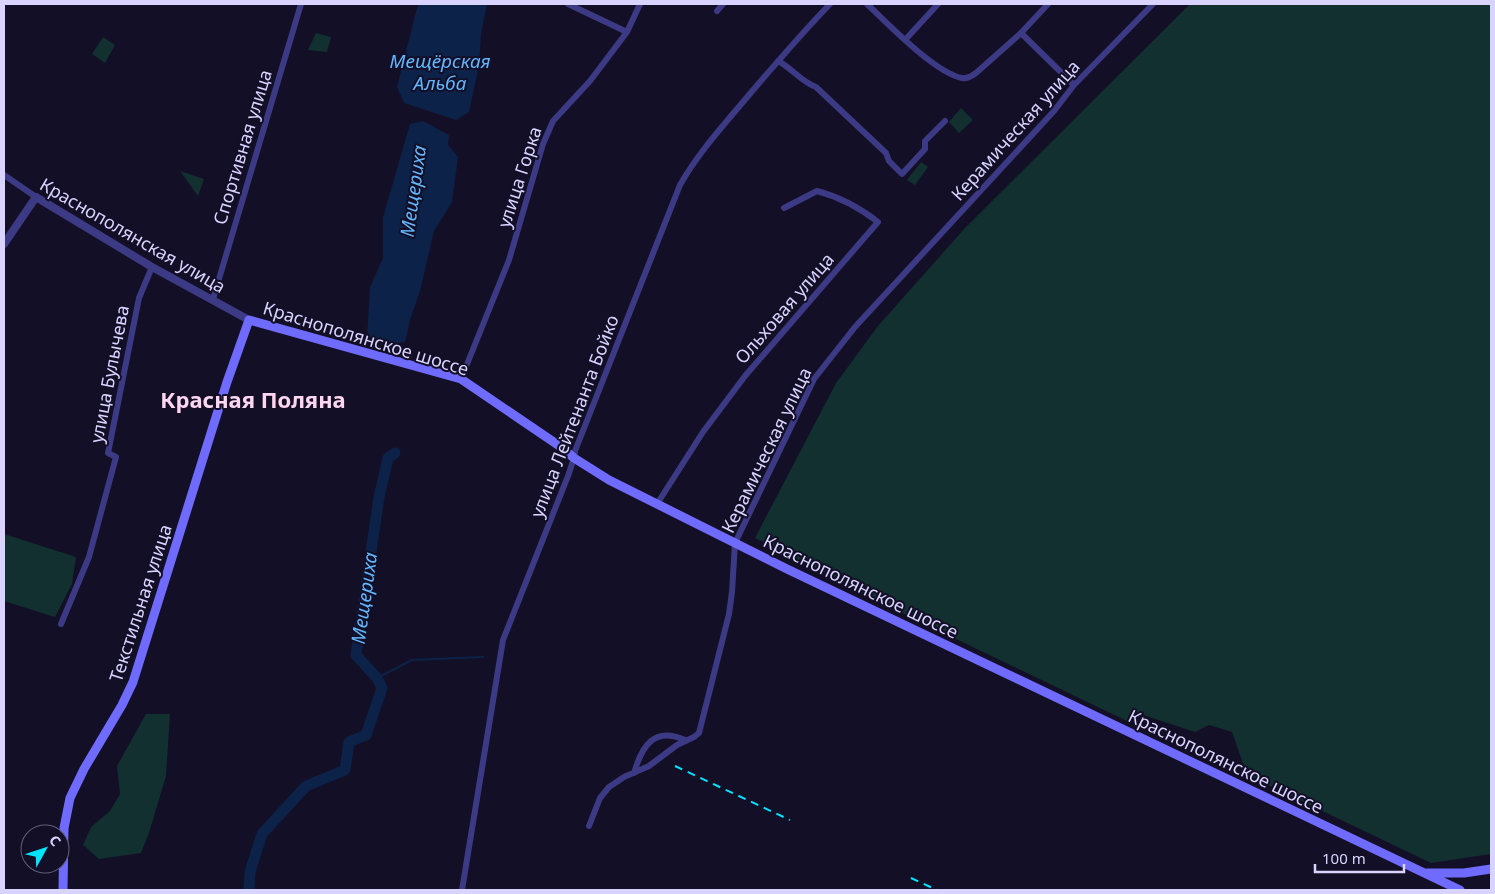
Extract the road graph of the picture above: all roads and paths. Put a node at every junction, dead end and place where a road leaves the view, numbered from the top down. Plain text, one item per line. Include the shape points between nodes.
1 (301, 4) edge
2 (568, 4) edge
3 (640, 4) edge
4 (723, 4) edge
5 (830, 4) edge
6 (868, 4) edge
7 (938, 4) edge
8 (1048, 4) edge
9 (1153, 4) edge
10 (717, 11) dead end
11 (627, 32) junction
12 (1021, 33) junction
13 (905, 40) junction
14 (778, 60) junction
15 (1074, 85) junction
16 (945, 121) dead end
17 (4, 175) edge
18 (36, 197) junction
19 (784, 208) dead end
20 (4, 244) edge
21 (152, 266) junction
22 (213, 299) junction
23 (249, 320) junction
24 (461, 379) junction
25 (574, 458) junction
26 (657, 504) junction
27 (735, 543) junction
28 (61, 624) dead end
29 (686, 740) junction
30 (634, 773) junction
31 (589, 826) dead end
32 (1491, 869) edge
33 (1420, 872) junction
34 (63, 890) edge
35 (462, 890) edge
36 (1460, 890) edge

1 - 22 street, Спортивная улица
2 - 11 street
3 - 11 street, улица Горка
4 - 10 street
5 - 14 street, улица Лейтенанта Бойко
6 - 13 street
7 - 13 street
8 - 12 street
9 - 15 street, Керамическая улица
11 - 24 street, улица Горка via 590,81 553,121 543,144 509,260
12 - 13 street via 976,73 963,78 952,74
12 - 15 street
14 - 16 street via 806,84 816,87 886,153 888,161 902,174
14 - 25 street, улица Лейтенанта Бойко via 729,118 680,185 574,450
15 - 27 street, Керамическая улица via 1054,111 855,327 814,379
17 - 18 street, Краснополянская улица
18 - 20 street
18 - 21 street, Краснополянская улица
19 - 26 street, Ольховая улица via 818,191 865,212 878,222 745,376 698,439
21 - 22 street, Краснополянская улица
21 - 28 street, улица Булычева via 139,298 108,453 116,457 89,557
22 - 23 street, Краснополянская улица
23 - 24 main road, Краснополянское шоссе
23 - 34 main road, Текстильная улица via 133,682 70,798 64,828
24 - 25 main road, Краснополянское шоссе
25 - 26 main road, Краснополянское шоссе
25 - 35 street, улица Лейтенанта Бойко via 503,640
26 - 27 main road, Краснополянское шоссе
27 - 29 street, Керамическая улица via 728,614 701,728 697,736
27 - 33 main road, Краснополянское шоссе
29 - 30 street, Керамическая улица
29 - 30 street via 672,735 658,736 641,755
30 - 31 street, Керамическая улица via 602,794
32 - 33 main road via 1442,874
33 - 36 main road, Краснополянское шоссе

